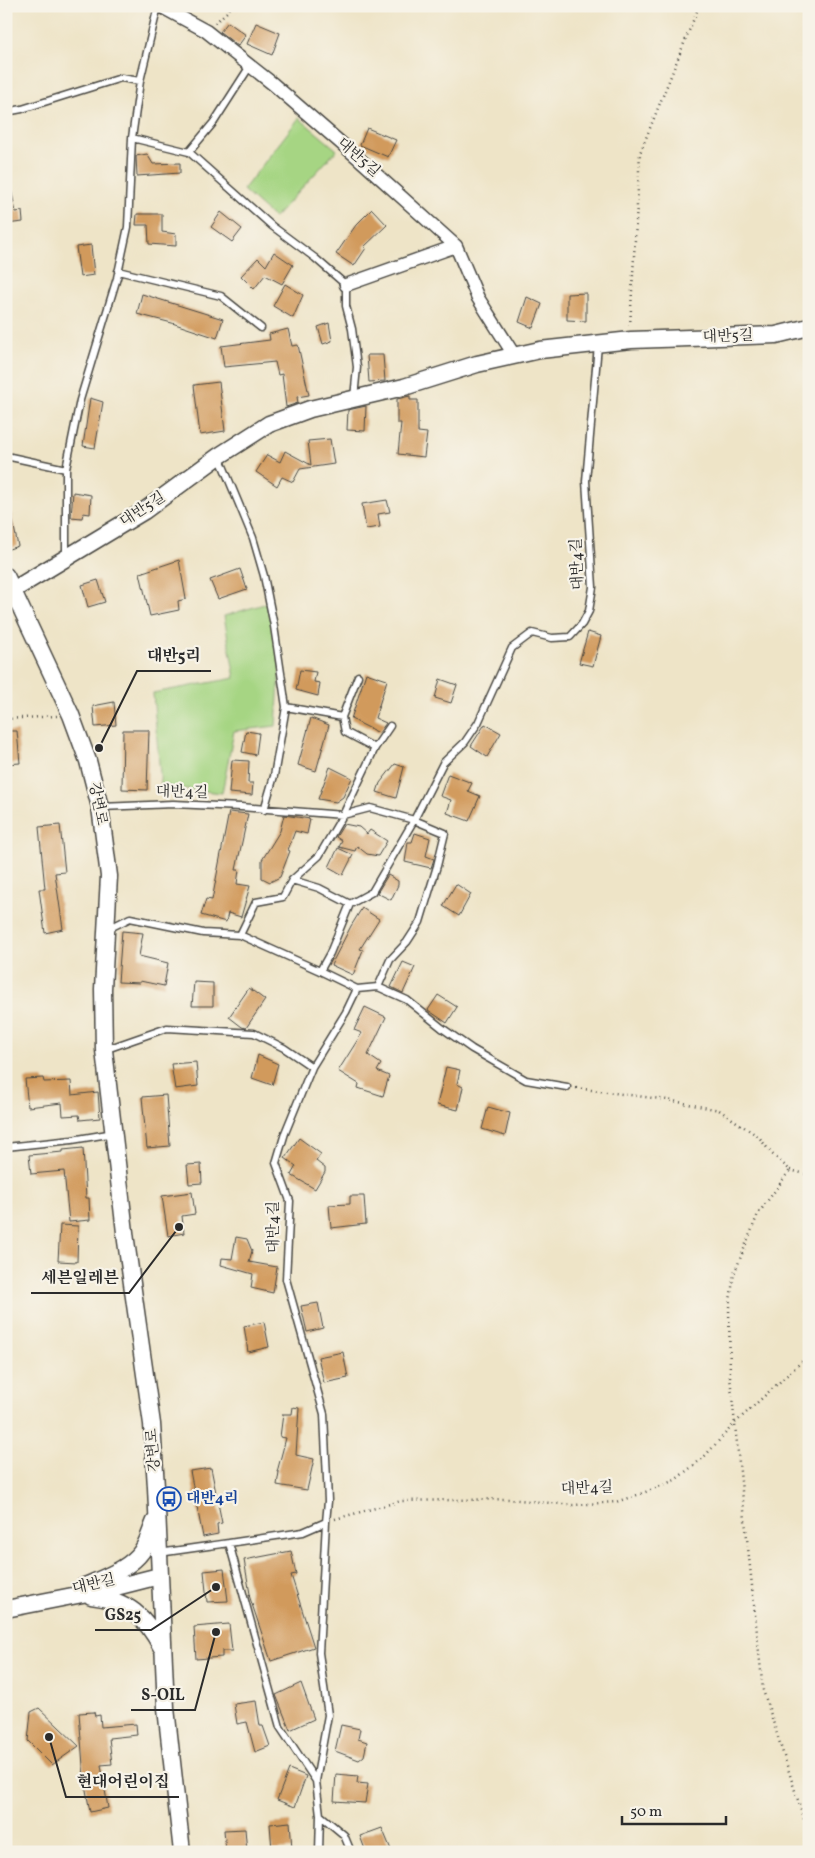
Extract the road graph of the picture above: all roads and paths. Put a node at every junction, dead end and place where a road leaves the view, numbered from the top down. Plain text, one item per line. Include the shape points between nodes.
1 (159, 6) edge
2 (231, 6) edge
3 (699, 6) edge
4 (206, 31) junction
5 (250, 66) junction
6 (140, 81) junction
7 (6, 112) edge
8 (132, 138) junction
9 (189, 152) junction
10 (456, 246) junction
11 (118, 272) junction
12 (346, 285) junction
13 (809, 327) edge
14 (261, 328) dead end
15 (631, 340) junction
16 (598, 342) junction
17 (514, 355) junction
18 (354, 399) junction
19 (6, 456) edge
20 (219, 456) junction
21 (66, 469) junction
22 (66, 558) junction
23 (10, 583) edge
24 (358, 676) dead end
25 (286, 707) junction
26 (71, 715) junction
27 (342, 718) junction
28 (6, 719) edge
29 (390, 726) dead end
30 (375, 748) junction
31 (100, 807) junction
32 (264, 810) junction
33 (343, 815) junction
34 (414, 820) junction
35 (292, 880) junction
36 (350, 904) junction
37 (105, 930) junction
38 (240, 934) junction
39 (320, 970) junction
40 (378, 987) junction
41 (357, 990) junction
42 (104, 1050) junction
43 (312, 1068) junction
44 (567, 1086) joint
45 (115, 1133) junction
46 (6, 1147) edge
47 (790, 1170) junction
48 (809, 1175) edge
49 (809, 1355) edge
50 (735, 1423) junction
51 (157, 1516) junction
52 (326, 1522) junction
53 (229, 1543) junction
54 (159, 1553) junction
55 (159, 1574) junction
56 (74, 1593) junction
57 (6, 1609) edge
58 (163, 1650) junction
59 (316, 1780) junction
60 (320, 1815) junction
61 (809, 1836) edge
62 (182, 1852) edge
63 (319, 1852) edge
64 (351, 1852) edge

1 - 4 street, 대반5길
1 - 6 lane, 대반5길
2 - 4 path
3 - 15 path via 640,153
4 - 5 street, 대반5길
5 - 9 lane via 214,122
5 - 10 street, 대반5길
6 - 7 lane via 121,78
6 - 8 lane, 대반5길
8 - 9 lane
8 - 11 lane, 대반5길 via 128,227
9 - 12 lane via 272,226
10 - 12 street
10 - 17 street via 478,298
11 - 14 lane via 222,296
11 - 21 lane, 대반5길 via 80,400
12 - 18 lane via 346,306 357,367
13 - 15 street, 대반5길 via 776,335
15 - 16 street, 대반5길
16 - 17 street, 대반5길
16 - 34 lane, 대반4길 via 586,481 593,587 589,611 570,636 552,638 532,633 512,648 478,723 465,742 443,763
17 - 18 street, 대반5길
18 - 20 street, 대반5길 via 310,408 269,424
19 - 21 lane
20 - 22 street, 대반5길 via 144,511
20 - 25 lane via 253,538 264,576
21 - 22 lane, 대반5길
22 - 23 street, 대반5길
23 - 26 street, 강변로
24 - 27 lane
25 - 27 lane
25 - 32 lane via 274,776
26 - 28 path
26 - 31 street, 강변로
27 - 30 lane via 345,732
29 - 30 lane
30 - 33 lane
31 - 32 lane, 대반4길 via 172,804
31 - 37 street, 강변로 via 109,876
32 - 33 lane, 대반4길
33 - 34 lane, 대반4길 via 370,808
33 - 35 lane via 319,856
34 - 36 lane, 대반4길 via 372,892
34 - 40 lane, 대반4길 via 445,833 420,922 390,960
35 - 36 lane via 319,888
35 - 38 lane via 284,897 256,902
36 - 39 lane
37 - 38 lane via 130,918 203,933
37 - 42 street, 강변로
38 - 39 lane
39 - 41 lane
40 - 41 lane
40 - 44 lane via 407,1000 472,1049 526,1080
41 - 43 lane, 대반4길
42 - 43 lane via 168,1028 254,1032
42 - 45 street, 강변로
43 - 52 lane, 대반4길 via 276,1164 290,1202 286,1279 324,1414
44 - 47 path via 719,1110 759,1136 771,1153
45 - 46 lane
45 - 51 street, 강변로 via 126,1241 152,1424
47 - 48 path
47 - 50 path via 758,1214 734,1274 728,1307 728,1336
49 - 50 path, 대반4길
50 - 52 path, 대반4길 via 703,1458 675,1480 616,1502 573,1505 508,1499 401,1501
50 - 61 path via 762,1690
51 - 54 street, 강변로
51 - 56 street via 138,1556
52 - 53 lane via 303,1532
52 - 59 lane, 대반4길 via 320,1653 328,1716
53 - 54 lane
53 - 59 lane, 대반4길 via 280,1727
54 - 55 street, 강변로
55 - 56 street, 대반길
55 - 58 street, 강변로
56 - 57 street, 대반길
56 - 58 street via 119,1602 142,1619
58 - 62 street, 강변로
59 - 60 lane, 대반4길
60 - 63 lane, 대반4길
60 - 64 lane via 344,1836

